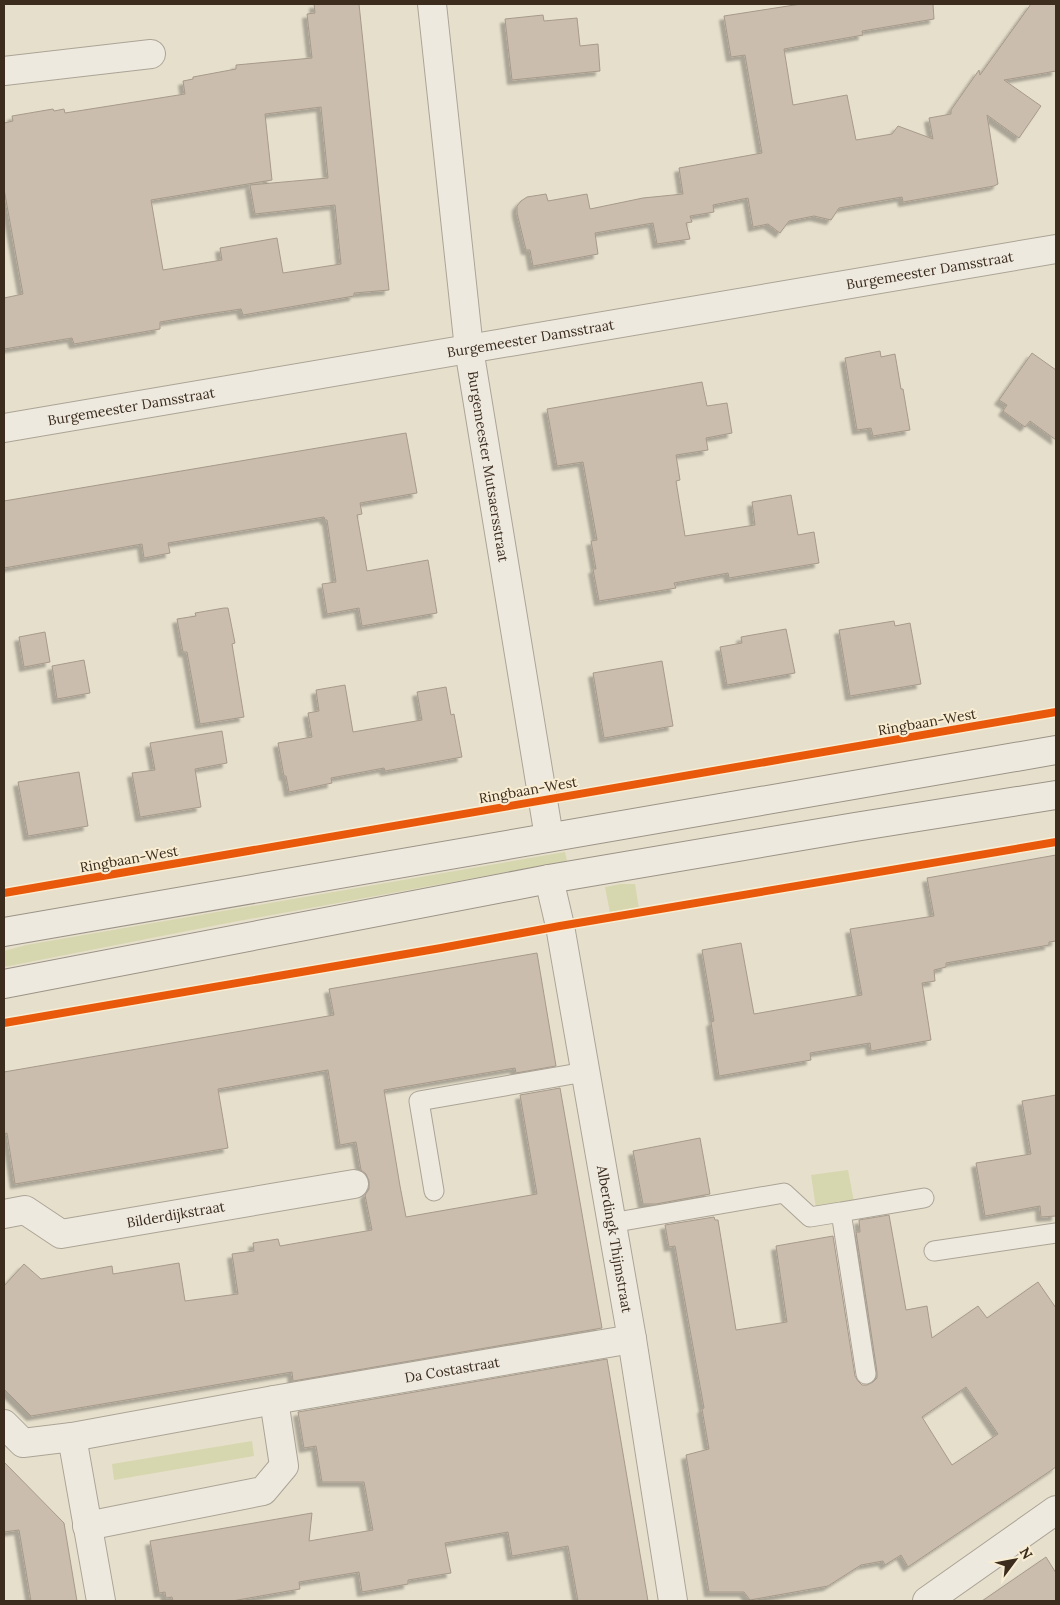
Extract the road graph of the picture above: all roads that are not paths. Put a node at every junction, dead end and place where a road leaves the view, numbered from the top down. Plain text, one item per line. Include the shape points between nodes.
1 (432, 4) edge
2 (151, 54) dead end
3 (4, 71) edge
4 (1056, 249) edge
5 (469, 349) junction
6 (4, 428) edge
7 (1056, 750) edge
8 (1056, 795) edge
9 (549, 837) junction
10 (550, 879) junction
11 (4, 932) edge
12 (4, 984) edge
13 (585, 1072) junction
14 (354, 1184) dead end
15 (434, 1191) dead end
16 (924, 1198) dead end
17 (841, 1212) junction
18 (4, 1214) edge
19 (611, 1222) junction
20 (1056, 1232) edge
21 (934, 1251) dead end
22 (632, 1339) junction
23 (866, 1374) dead end
24 (274, 1400) junction
25 (4, 1424) edge
26 (72, 1437) junction
27 (1053, 1520) edge
28 (87, 1526) junction
29 (101, 1601) edge
30 (673, 1601) edge
31 (927, 1601) edge

1 - 5 street, Burgemeester Mutsaersstraat
2 - 3 street
4 - 5 street, Burgemeester Damsstraat
5 - 6 street, Burgemeester Damsstraat
5 - 9 street, Burgemeester Mutsaersstraat
7 - 9 street
8 - 10 street
9 - 11 street
10 - 12 street
10 - 13 street, Alberdingk Thijmstraat
13 - 15 lane via 419,1100
13 - 19 street, Alberdingk Thijmstraat
14 - 18 street, Bilderdijkstraat via 62,1234 25,1210
16 - 17 lane
17 - 19 lane via 810,1217 784,1193
17 - 23 lane
19 - 22 street, Alberdingk Thijmstraat
20 - 21 lane
22 - 24 street, Da Costastraat
22 - 30 street, Alberdingk Thijmstraat
24 - 26 street, Da Costastraat
24 - 28 street via 284,1466 263,1491
25 - 26 street via 23,1443
26 - 28 street
27 - 31 street
28 - 29 street

